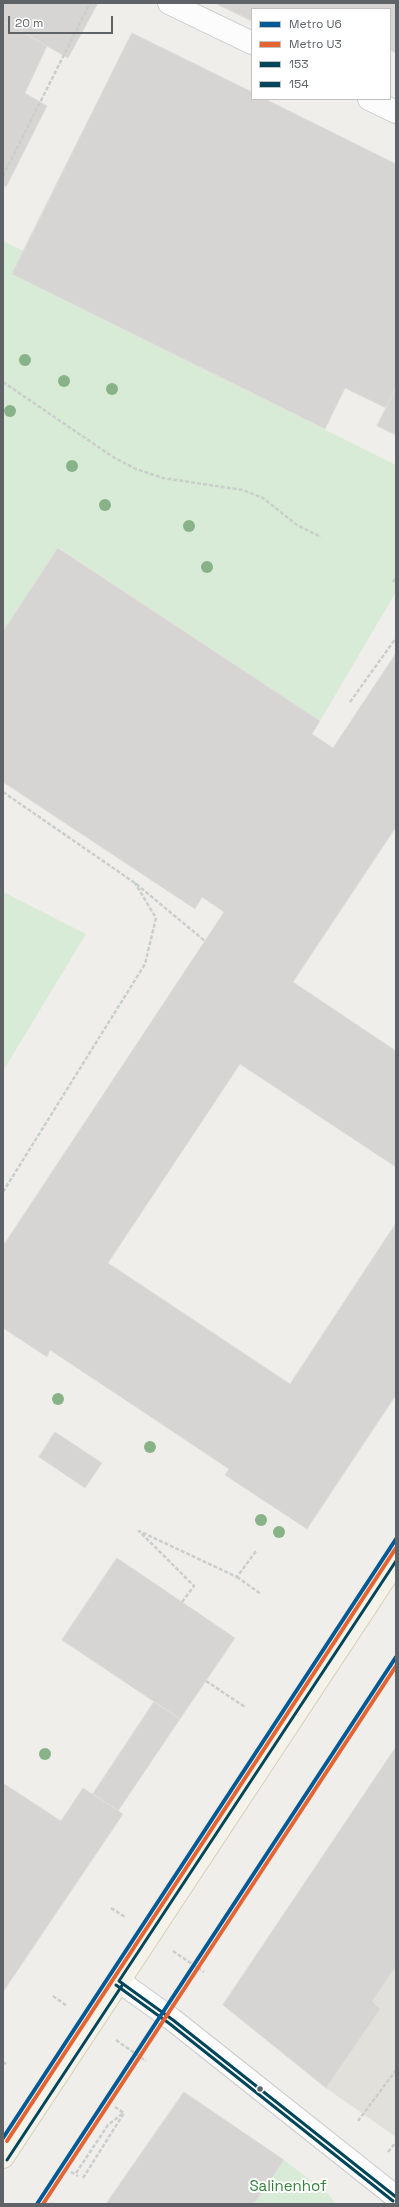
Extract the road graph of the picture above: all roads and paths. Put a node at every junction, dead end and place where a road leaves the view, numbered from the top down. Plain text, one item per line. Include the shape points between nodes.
1 (90, 3) edge
2 (170, 3) edge
3 (251, 43) edge
4 (371, 100) edge
5 (396, 112) edge
6 (3, 176) edge
7 (3, 382) edge
8 (321, 537) dead end
9 (396, 577) edge
10 (394, 582) dead end
11 (396, 638) edge
12 (350, 702) dead end
13 (3, 792) edge
14 (135, 883) junction
15 (205, 941) dead end
16 (3, 1192) edge
17 (256, 1551) dead end
18 (396, 1561) edge
19 (237, 1577) junction
20 (261, 1594) dead end
21 (182, 1602) dead end
22 (206, 1681) dead end
23 (244, 1707) dead end
24 (119, 1981) junction
25 (3, 2062) edge
26 (6, 2064) dead end
27 (396, 2070) edge
28 (115, 2107) dead end
29 (124, 2113) junction
30 (358, 2121) dead end
31 (3, 2157) edge
32 (71, 2172) dead end
33 (83, 2178) dead end
34 (396, 2197) edge

1 - 6 path
2 - 3 street
4 - 5 street
7 - 8 path via 136,470 163,478 243,490 264,498 297,525
9 - 10 path
11 - 12 path
13 - 14 path
14 - 15 path
14 - 16 path via 156,918 145,964
17 - 19 path
18 - 24 main road
19 - 20 path
19 - 21 path via 139,1531 194,1586
22 - 23 path
24 - 31 main road
24 - 34 street via 173,2020
25 - 26 path
27 - 30 path
28 - 29 path
29 - 32 path via 108,2125 77,2175
29 - 33 path

